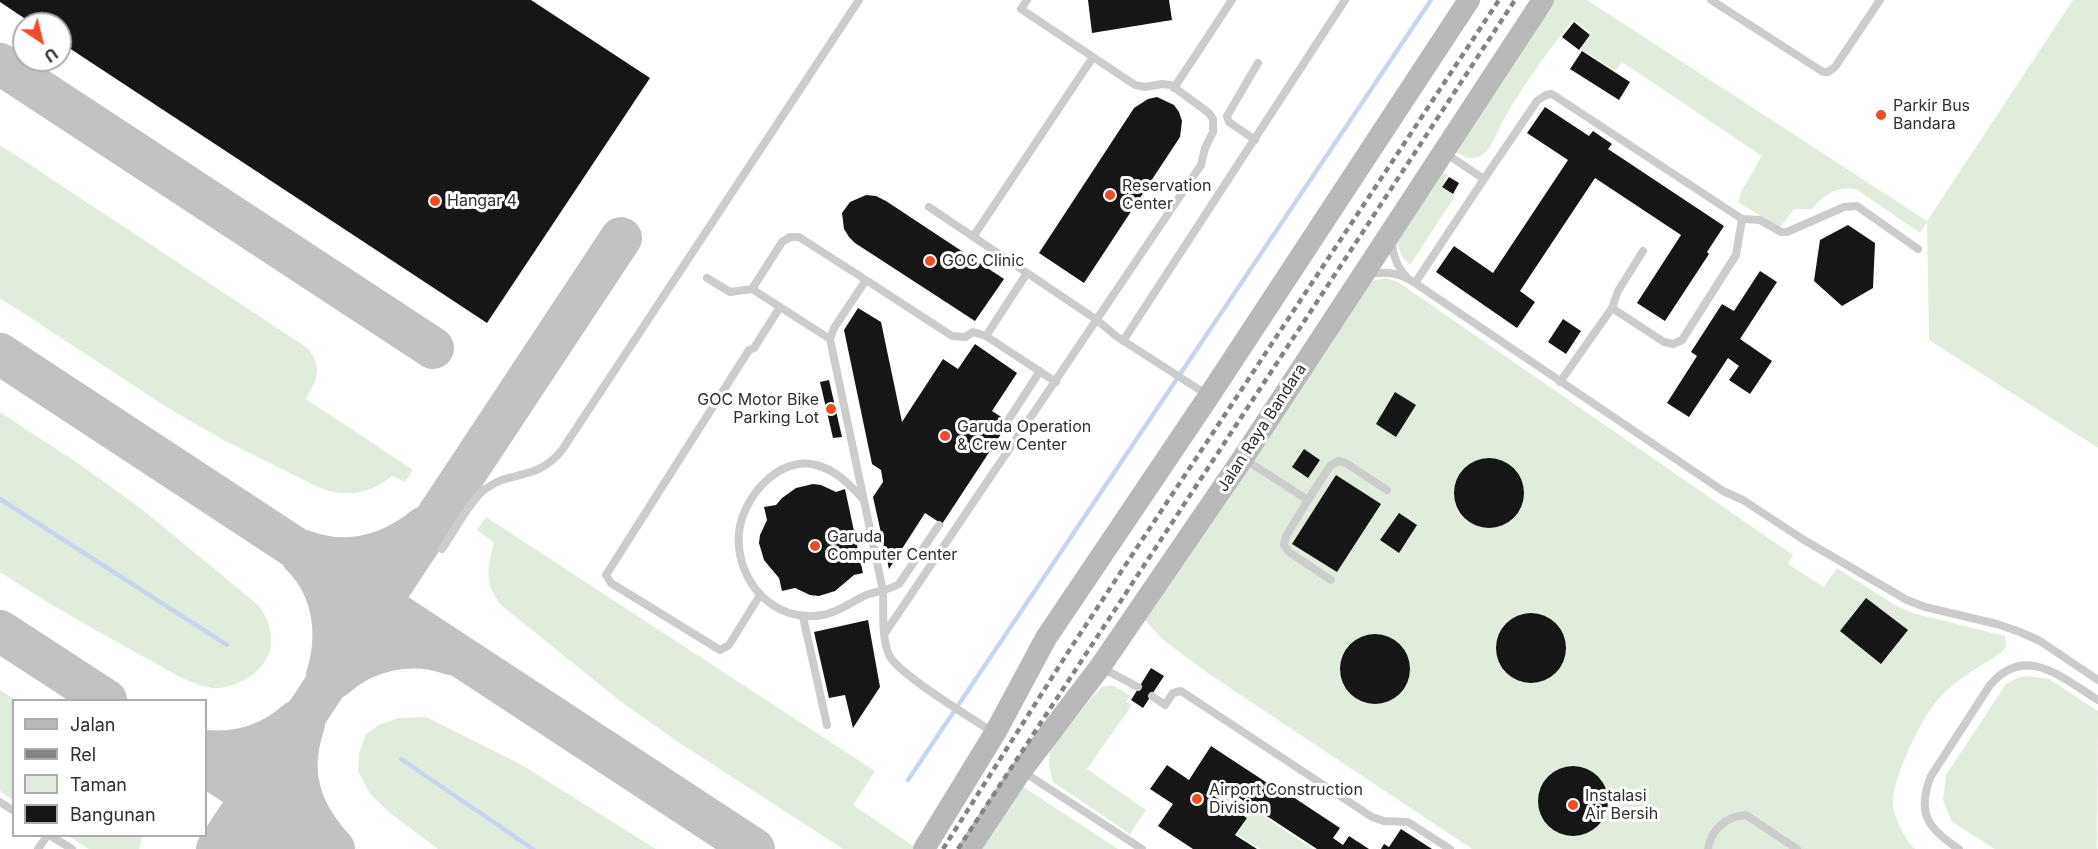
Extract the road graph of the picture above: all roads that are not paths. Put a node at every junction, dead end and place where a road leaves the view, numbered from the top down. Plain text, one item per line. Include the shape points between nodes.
1 (859, 0) edge
2 (1027, 0) edge
3 (1232, 0) edge
4 (1345, 0) edge
5 (1469, 0) edge
6 (1544, 0) edge
7 (1711, 0) edge
8 (1880, 0) edge
9 (1093, 57) junction
10 (1258, 63) dead end
11 (1174, 88) junction
12 (1255, 140) junction
13 (1443, 152) junction
14 (1484, 179) junction
15 (929, 207) dead end
16 (1742, 219) junction
17 (1394, 227) junction
18 (972, 237) junction
19 (1918, 249) dead end
20 (1643, 251) dead end
21 (1027, 273) junction
22 (1407, 277) junction
23 (707, 278) dead end
24 (866, 280) junction
25 (1356, 283) junction
26 (1416, 283) junction
27 (752, 289) junction
28 (780, 307) junction
29 (1612, 308) junction
30 (1097, 320) junction
31 (986, 336) junction
32 (830, 339) junction
33 (1123, 341) junction
34 (1040, 371) junction
35 (1056, 382) junction
36 (1560, 382) junction
37 (1201, 391) junction
38 (1009, 419) dead end
39 (1243, 458) junction
40 (1387, 490) dead end
41 (864, 500) junction
42 (1308, 500) junction
43 (939, 525) dead end
44 (442, 549) dead end
45 (1331, 580) dead end
46 (883, 591) junction
47 (760, 595) junction
48 (802, 617) junction
49 (885, 633) junction
50 (1100, 666) junction
51 (2098, 680) edge
52 (1138, 687) dead end
53 (1152, 696) dead end
54 (2098, 700) edge
55 (826, 725) dead end
56 (987, 728) junction
57 (1021, 771) junction
58 (48, 837) edge
59 (51, 837) edge
60 (38, 849) edge
61 (72, 849) edge
62 (924, 849) edge
63 (969, 849) edge
64 (1142, 849) edge
65 (1450, 849) edge
66 (1708, 849) edge
67 (1797, 849) edge
68 (1959, 849) edge

1 - 44 lane via 562,450 550,464 483,490
2 - 9 lane via 1021,9
3 - 11 lane
4 - 12 lane
5 - 37 street
6 - 13 street, Jalan Raya Bandara
7 - 8 lane via 1823,72 1836,67
9 - 11 lane via 1140,87 1162,84
9 - 18 lane
10 - 12 lane via 1227,116 1229,122
11 - 30 lane via 1209,113 1213,132 1201,165
12 - 33 lane
13 - 14 lane
13 - 17 street, Jalan Raya Bandara
14 - 16 lane via 1537,101 1552,94
14 - 26 lane
15 - 18 lane
16 - 19 lane via 1760,220 1787,232 1844,207 1857,206
16 - 29 lane via 1737,255 1682,340 1664,342
17 - 22 lane via 1393,251
17 - 25 street, Jalan Raya Bandara
18 - 21 lane
20 - 29 lane
21 - 30 lane
21 - 31 lane
22 - 25 lane via 1392,272 1374,273
22 - 26 lane
23 - 27 lane via 734,292
24 - 27 lane via 794,236 782,242
24 - 31 lane via 952,336
24 - 32 lane
25 - 39 street, Jalan Raya Bandara
26 - 36 lane
27 - 28 lane
28 - 32 lane
28 - 47 lane via 606,575 611,583 720,650 729,645
29 - 36 lane
30 - 33 lane
30 - 35 lane
31 - 34 lane
32 - 41 lane
33 - 37 lane
34 - 35 lane
34 - 38 lane
35 - 49 lane
36 - 51 lane via 1723,491 1889,591 1925,607 2020,632
37 - 56 street
39 - 42 lane
39 - 50 street, Jalan Raya Bandara
40 - 42 lane via 1338,461 1330,466
41 - 46 lane
41 - 47 lane via 835,473 813,464 790,466 767,480 746,508 739,533 741,559
42 - 45 lane via 1284,545
43 - 46 lane via 898,584
46 - 48 lane via 832,613
46 - 49 lane
47 - 48 lane via 779,610
48 - 55 lane
49 - 56 lane via 894,662
50 - 52 lane
50 - 57 street, Jalan Raya Bandara
53 - 65 lane via 1165,705 1173,693 1183,692 1372,817 1408,822
54 - 68 lane via 2041,666 2011,667 1999,675 1925,790 1926,816 1942,838
56 - 62 street
57 - 63 street, Jalan Raya Bandara
57 - 64 lane
58 - 60 lane
59 - 61 lane
66 - 67 lane via 1721,824 1736,816 1746,816

